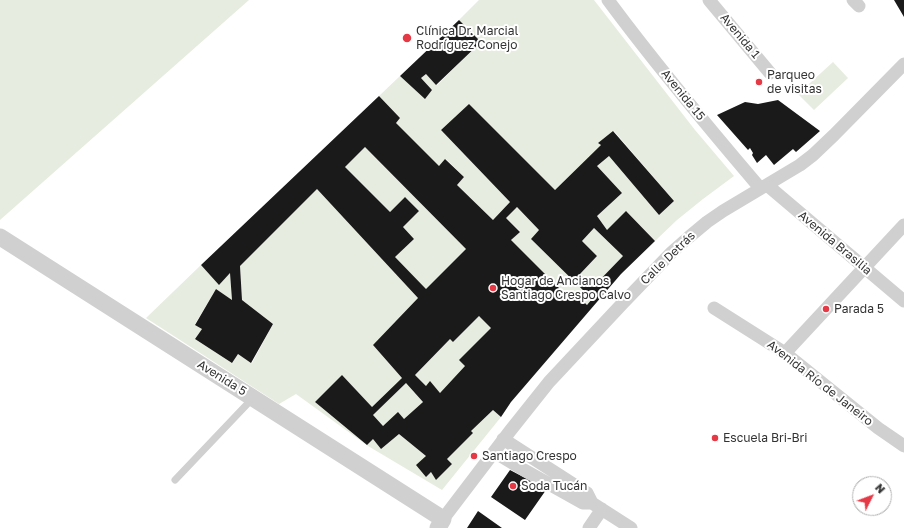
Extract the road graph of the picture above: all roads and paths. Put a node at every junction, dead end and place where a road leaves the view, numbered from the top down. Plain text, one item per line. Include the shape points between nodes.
1 (608, 0) edge
2 (709, 0) edge
3 (903, 68) edge
4 (770, 72) dead end
5 (764, 187) junction
6 (904, 225) edge
7 (0, 237) edge
8 (864, 268) junction
9 (904, 301) edge
10 (714, 308) dead end
11 (785, 353) junction
12 (254, 398) junction
13 (503, 439) junction
14 (904, 446) edge
15 (494, 452) junction
16 (175, 480) dead end
17 (597, 506) junction
18 (440, 524) edge
19 (589, 528) edge
20 (631, 528) edge

1 - 5 street, Avenida 15 via 710,128
2 - 4 street, Avenida 1
3 - 5 street, Calle Detrás via 813,155
5 - 8 street, Avenida Brasilia
5 - 13 street, Calle Detrás via 707,222 672,252 554,377
6 - 8 street
7 - 12 street, Avenida 5
8 - 9 street, Avenida Brasilia
8 - 11 street
10 - 11 street, Avenida Río de Janeiro
11 - 14 street, Avenida Río de Janeiro
12 - 16 lane
12 - 18 street, Avenida 5
13 - 15 street, Calle Detrás
13 - 17 street via 587,493
15 - 17 street via 583,503
15 - 18 street, Calle Detrás
17 - 19 street
17 - 20 street

